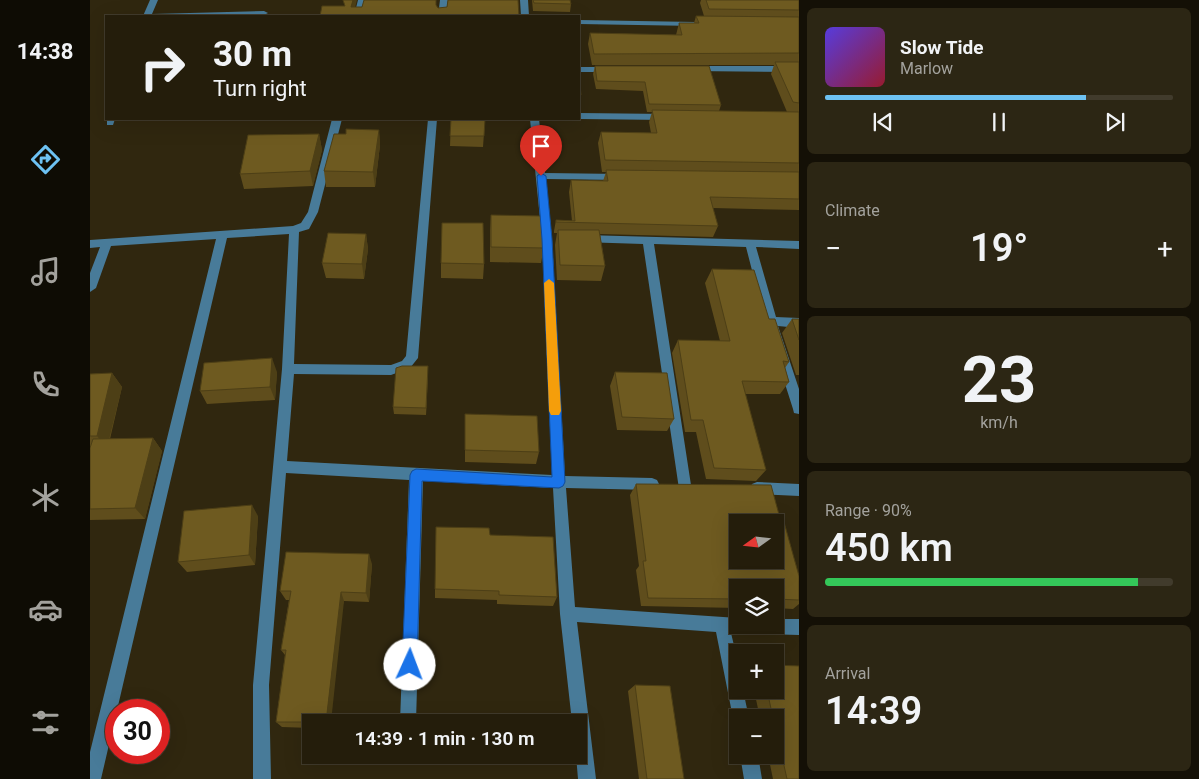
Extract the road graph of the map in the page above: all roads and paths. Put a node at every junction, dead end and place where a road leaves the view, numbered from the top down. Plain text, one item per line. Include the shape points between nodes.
1 (154, 0) edge
2 (362, 0) edge
3 (444, 0) edge
4 (524, 0) edge
5 (265, 12) edge
6 (147, 15) edge
7 (176, 15) edge
8 (358, 15) edge
9 (442, 15) edge
10 (525, 15) edge
11 (580, 22) edge
12 (703, 24) edge
13 (684, 69) edge
14 (799, 69) edge
15 (580, 70) edge
16 (617, 70) edge
17 (580, 116) edge
18 (674, 117) edge
19 (337, 120) edge
20 (433, 120) edge
21 (535, 120) edge
22 (541, 176) junction
23 (630, 177) edge
24 (294, 230) junction
25 (222, 234) junction
26 (575, 239) edge
27 (648, 240) junction
28 (107, 242) junction
29 (750, 243) junction
30 (90, 244) edge
31 (799, 244) edge
32 (90, 288) edge
33 (771, 321) junction
34 (799, 323) edge
35 (288, 369) junction
36 (799, 409) edge
37 (279, 467) junction
38 (416, 475) junction
39 (559, 482) junction
40 (741, 488) edge
41 (799, 490) edge
42 (568, 614) junction
43 (722, 625) junction
44 (799, 627) edge
45 (739, 709) edge
46 (408, 714) edge
47 (751, 764) edge
48 (92, 779) edge
49 (262, 779) edge
50 (586, 779) edge
51 (754, 779) edge

1 - 6 street
2 - 8 street
3 - 9 street
4 - 10 street
5 - 7 street
11 - 12 street
13 - 14 street
15 - 16 street
17 - 18 street
19 - 24 street via 313,212 305,226
20 - 35 street via 412,358 406,365 391,370
21 - 22 street
22 - 23 street
22 - 39 street via 552,239
24 - 25 street
24 - 35 street
25 - 28 street
25 - 48 street
26 - 27 street
27 - 29 street
27 - 39 street via 679,485
28 - 30 street
28 - 32 street
29 - 31 street
29 - 33 street
33 - 34 street
33 - 36 street
35 - 37 street
37 - 38 street
37 - 49 street via 260,685
38 - 39 street
38 - 46 street
39 - 42 street
40 - 41 street
42 - 43 street
42 - 50 street
43 - 44 street
43 - 45 street
47 - 51 street

